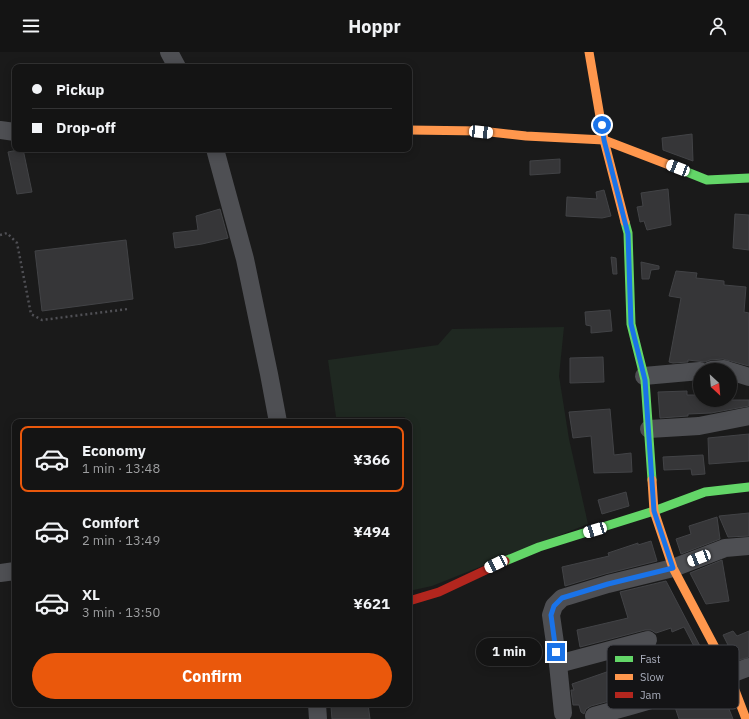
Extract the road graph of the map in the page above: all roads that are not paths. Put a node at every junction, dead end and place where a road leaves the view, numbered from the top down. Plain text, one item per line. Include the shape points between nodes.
1 (169, 52) edge
2 (589, 52) edge
3 (175, 64) edge
4 (0, 130) edge
5 (412, 130) edge
6 (12, 132) edge
7 (604, 140) junction
8 (216, 152) edge
9 (749, 178) edge
10 (693, 372) edge
11 (737, 373) edge
12 (644, 376) junction
13 (749, 377) edge
14 (749, 416) edge
15 (277, 419) edge
16 (649, 429) junction
17 (749, 487) edge
18 (654, 511) junction
19 (749, 546) edge
20 (673, 568) junction
21 (12, 571) edge
22 (0, 573) edge
23 (412, 600) edge
24 (648, 640) dead end
25 (629, 645) edge
26 (714, 645) edge
27 (607, 651) edge
28 (558, 664) junction
29 (749, 667) edge
30 (739, 671) edge
31 (739, 701) edge
32 (317, 707) edge
33 (619, 709) edge
34 (563, 713) dead end
35 (594, 716) dead end
36 (318, 719) edge
37 (746, 719) edge

1 - 3 street
2 - 7 street
4 - 6 street
5 - 7 street
7 - 9 street via 707,180
7 - 12 street via 628,234 631,324
8 - 15 street via 245,259
10 - 12 street
11 - 13 street
12 - 16 street
14 - 16 street via 699,426
16 - 18 street
17 - 18 street via 705,492
18 - 20 street
18 - 23 street via 539,547 496,564 439,592
19 - 20 street via 725,548
20 - 26 street
20 - 28 street via 562,598 554,606 551,615
21 - 22 street
24 - 25 street
27 - 28 street
28 - 34 street
29 - 30 street
31 - 37 street
32 - 36 street
33 - 35 street

